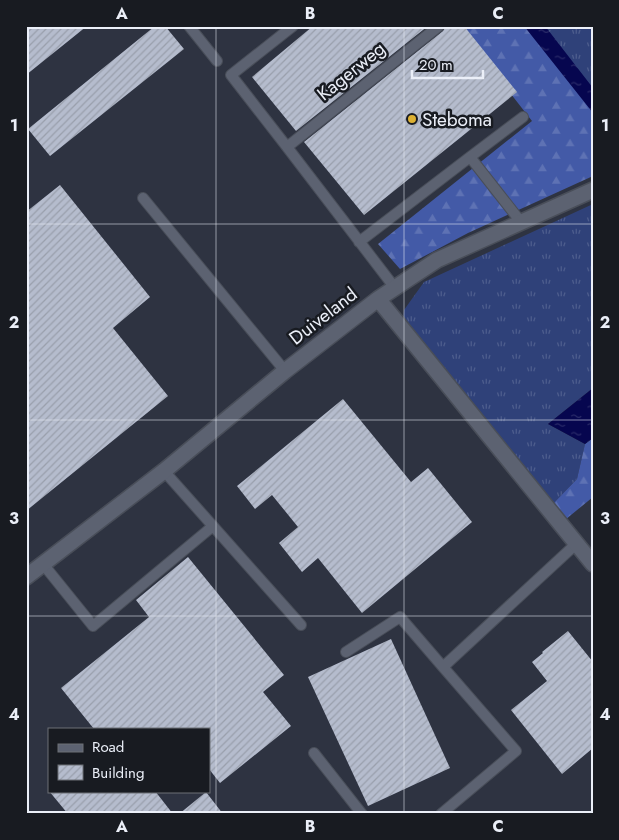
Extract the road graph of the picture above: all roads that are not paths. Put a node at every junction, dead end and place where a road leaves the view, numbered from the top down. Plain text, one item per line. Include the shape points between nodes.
1 (189, 26) edge
2 (293, 26) edge
3 (439, 26) edge
4 (217, 61) dead end
5 (523, 117) dead end
6 (287, 148) junction
7 (470, 157) junction
8 (593, 190) edge
9 (142, 198) dead end
10 (521, 222) junction
11 (359, 242) junction
12 (395, 288) junction
13 (378, 299) junction
14 (285, 371) junction
15 (164, 471) junction
16 (213, 526) junction
17 (576, 544) junction
18 (43, 564) junction
19 (593, 564) edge
20 (26, 577) edge
21 (301, 625) dead end
22 (346, 652) dead end
23 (443, 667) junction
24 (314, 753) dead end
25 (362, 814) edge
26 (441, 814) edge

1 - 4 lane
2 - 6 lane via 231,75
3 - 6 lane, Kagerweg
5 - 7 lane
6 - 11 lane
7 - 10 lane
7 - 11 lane
8 - 10 street
9 - 14 lane
10 - 12 street via 437,260
11 - 12 lane
12 - 13 street
13 - 14 street, Duiveland
13 - 17 street, Duiveland
14 - 15 street, Duiveland
15 - 16 lane
15 - 18 street, Duiveland
16 - 18 lane via 93,626
16 - 21 lane
17 - 19 street, Duiveland
17 - 23 lane
18 - 20 street, Duiveland
22 - 23 lane via 400,617
23 - 26 lane via 516,751
24 - 25 lane

